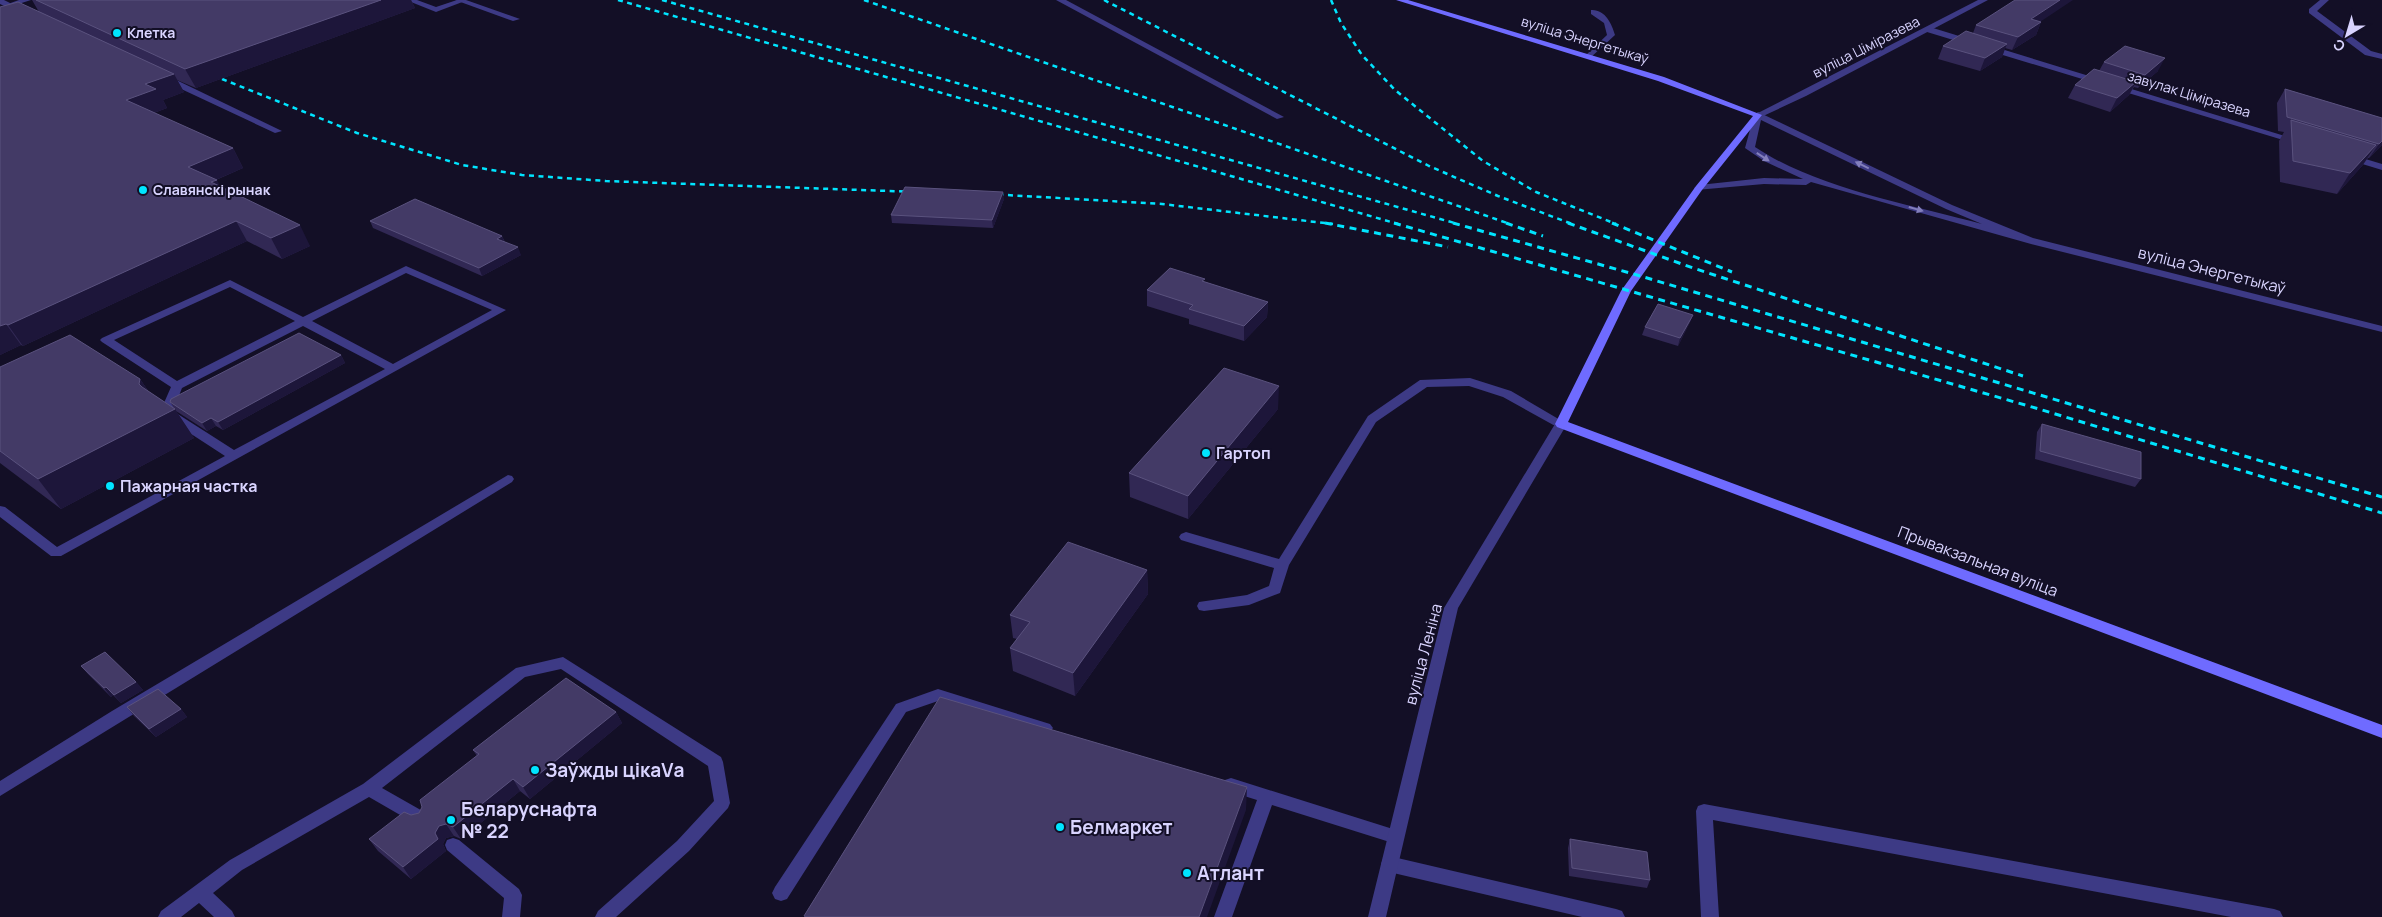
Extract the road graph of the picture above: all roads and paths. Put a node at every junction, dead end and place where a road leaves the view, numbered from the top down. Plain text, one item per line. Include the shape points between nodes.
1 (26, 0) edge
2 (410, 0) edge
3 (460, 0) edge
4 (1060, 0) edge
5 (1405, 0) edge
6 (1984, 0) edge
7 (2325, 0) edge
8 (0, 1) edge
9 (9, 5) junction
10 (1594, 12) dead end
11 (27, 14) edge
12 (516, 19) dead end
13 (1930, 30) junction
14 (1589, 57) junction
15 (2382, 57) edge
16 (152, 72) edge
17 (1758, 115) junction
18 (1280, 117) dead end
19 (278, 131) dead end
20 (2307, 144) edge
21 (2335, 153) edge
22 (2382, 167) edge
23 (1700, 188) junction
24 (1844, 188) junction
25 (2035, 242) junction
26 (302, 322) junction
27 (2382, 330) edge
28 (394, 369) junction
29 (177, 386) junction
30 (1561, 424) junction
31 (234, 456) junction
32 (508, 479) dead end
33 (0, 510) edge
34 (1186, 538) dead end
35 (1282, 566) junction
36 (1204, 606) dead end
37 (2382, 732) edge
38 (1060, 733) edge
39 (1220, 782) edge
40 (0, 789) edge
41 (369, 789) junction
42 (1267, 796) junction
43 (420, 818) edge
44 (1396, 837) junction
45 (453, 845) dead end
46 (1390, 864) junction
47 (200, 892) junction
48 (781, 893) dead end
49 (167, 917) edge
50 (226, 917) edge
51 (511, 917) edge
52 (604, 917) edge
53 (1223, 917) edge
54 (1377, 917) edge
55 (1616, 917) edge
56 (1710, 917) edge
57 (2274, 917) edge

1 - 9 street
2 - 3 street via 436,10
3 - 12 street
4 - 18 street
5 - 14 main road, вуліца Энергетыкаў
6 - 13 street, вуліца Ціміразева
7 - 15 street via 2312,11 2368,53
8 - 9 street
9 - 11 street
10 - 14 street via 1608,22 1611,35
13 - 17 street, вуліца Ціміразева
13 - 20 street, завулак Ціміразева
14 - 17 main road, вуліца Энергетыкаў via 1661,79
16 - 19 street
17 - 23 main road
17 -> 24 street via 1750,148 1763,158 1796,173
25 -> 17 street via 1949,207
21 - 22 street
23 - 24 street via 1795,180
23 - 30 main road via 1626,291
24 -> 25 street
25 - 27 street, вуліца Энергетыкаў
26 - 28 street
26 - 28 street via 406,269 501,310
26 - 29 street
26 - 29 street via 230,283 106,340
28 - 31 street
29 - 31 street via 166,412
30 - 35 street via 1507,394 1470,382 1424,384 1372,419
30 - 37 main road, Прывакзальная вуліца
30 - 44 street, вуліца Леніна via 1451,608
31 - 33 street via 56,553
32 - 40 street
34 - 35 street
35 - 36 street via 1275,589 1250,600
38 - 48 street via 938,695 901,708
39 - 42 street
41 - 43 street
41 - 47 street via 236,865
41 - 52 street via 520,672 563,663 716,762 722,803 684,846
42 - 44 street
42 - 53 street
44 - 46 street, вуліца Леніна
45 - 51 street via 513,895
46 - 54 street, вуліца Леніна
46 - 55 street
47 - 49 street
47 - 50 street
56 - 57 street via 1704,811

